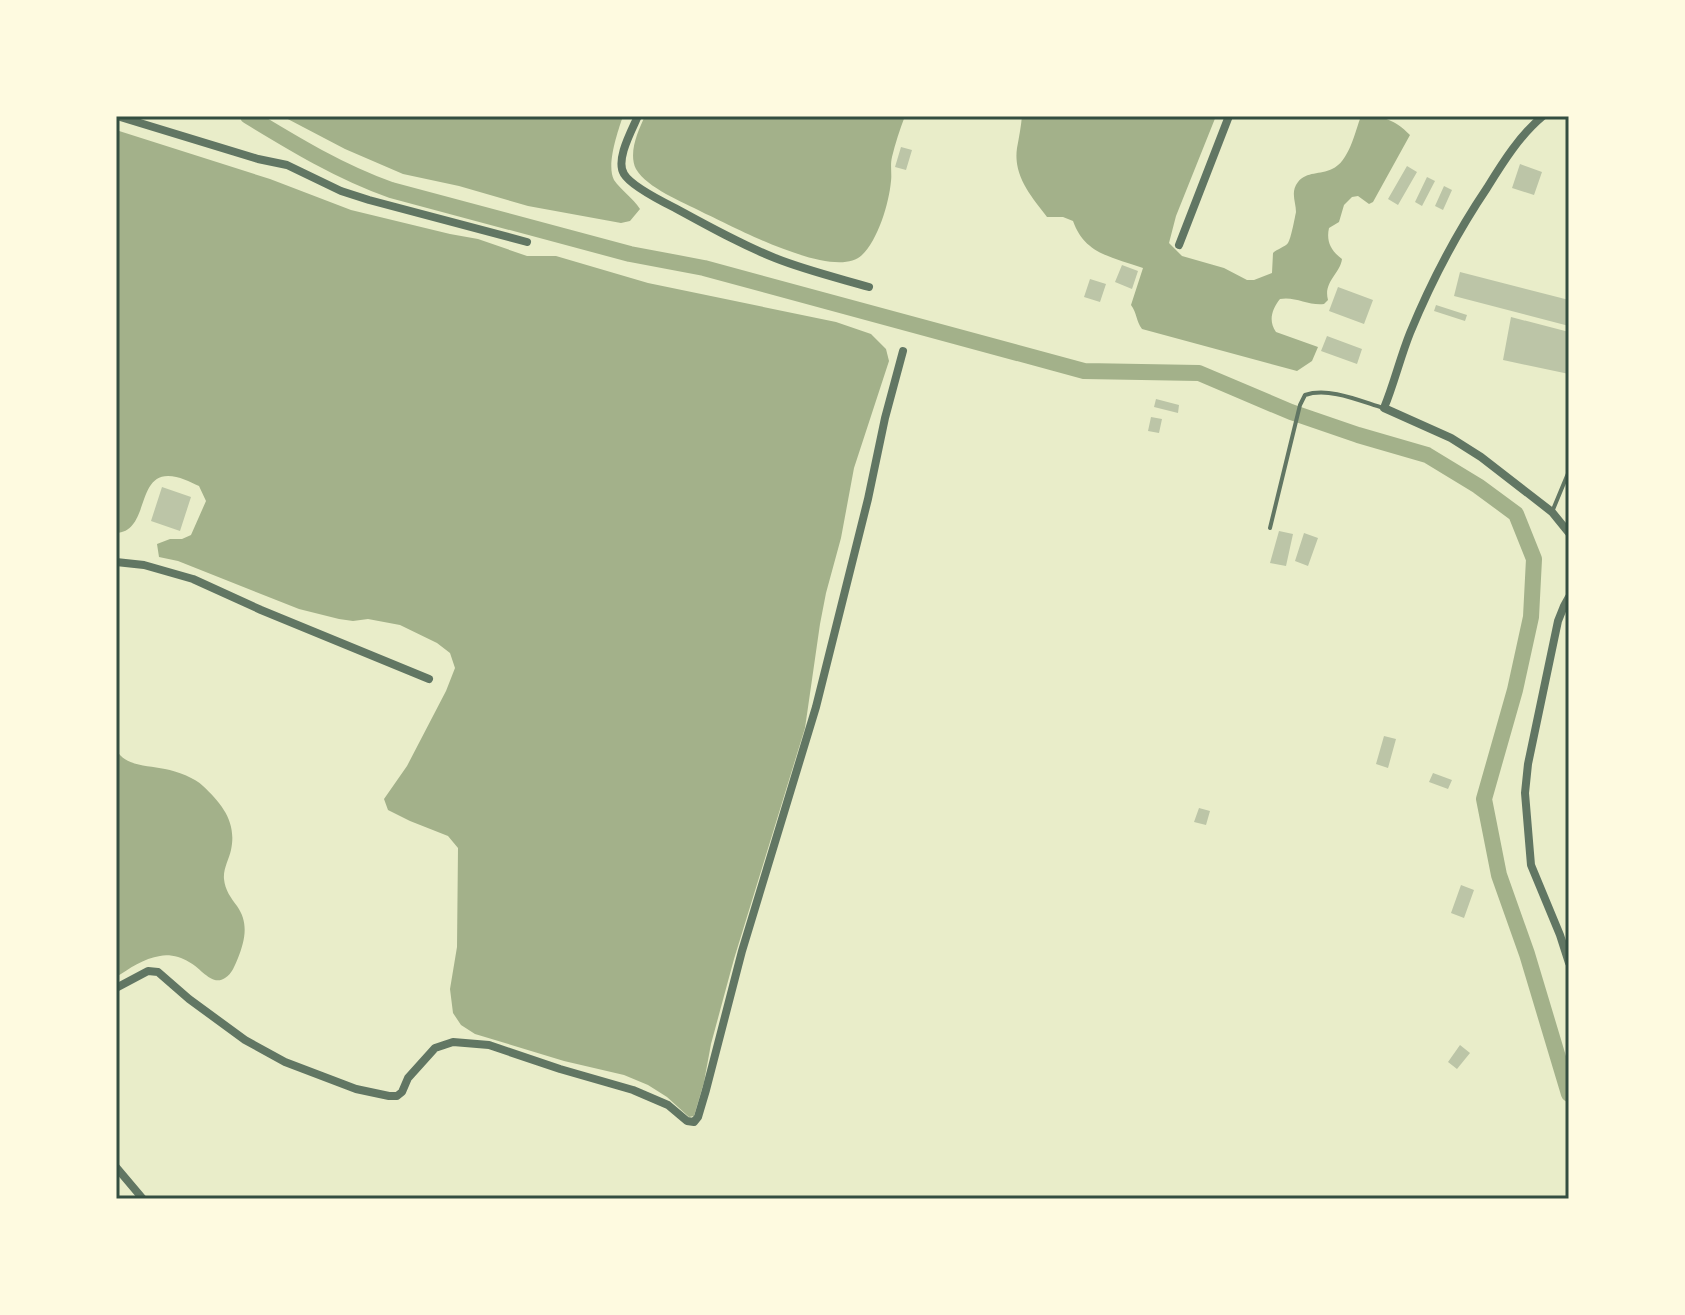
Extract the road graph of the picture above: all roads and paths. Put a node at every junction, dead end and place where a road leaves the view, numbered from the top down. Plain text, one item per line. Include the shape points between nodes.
1 (117, 116) edge
2 (638, 116) edge
3 (1229, 116) edge
4 (1543, 116) edge
5 (527, 242) dead end
6 (1179, 245) dead end
7 (869, 287) dead end
8 (903, 351) dead end
9 (1384, 408) junction
10 (1569, 471) edge
11 (1552, 512) junction
12 (1270, 528) dead end
13 (1569, 533) edge
14 (116, 562) edge
15 (1569, 597) edge
16 (429, 679) dead end
17 (1569, 963) edge
18 (116, 988) edge
19 (116, 1167) edge
20 (143, 1199) edge

1 - 5 street via 287,165 369,200
2 - 7 street via 621,162 623,174 632,182 715,231 773,257
3 - 6 street
4 - 9 street via 1498,170 1459,230 1409,336
8 - 18 street via 816,707 694,1122 633,1090 489,1045 453,1042 435,1048 397,1096 356,1089 245,1040 158,972 148,971
9 - 11 street via 1451,438
9 - 12 lane via 1335,394 1305,395
10 - 11 lane
11 - 13 street
14 - 16 street via 203,583
15 - 17 street via 1558,621 1525,793 1531,865
19 - 20 street

